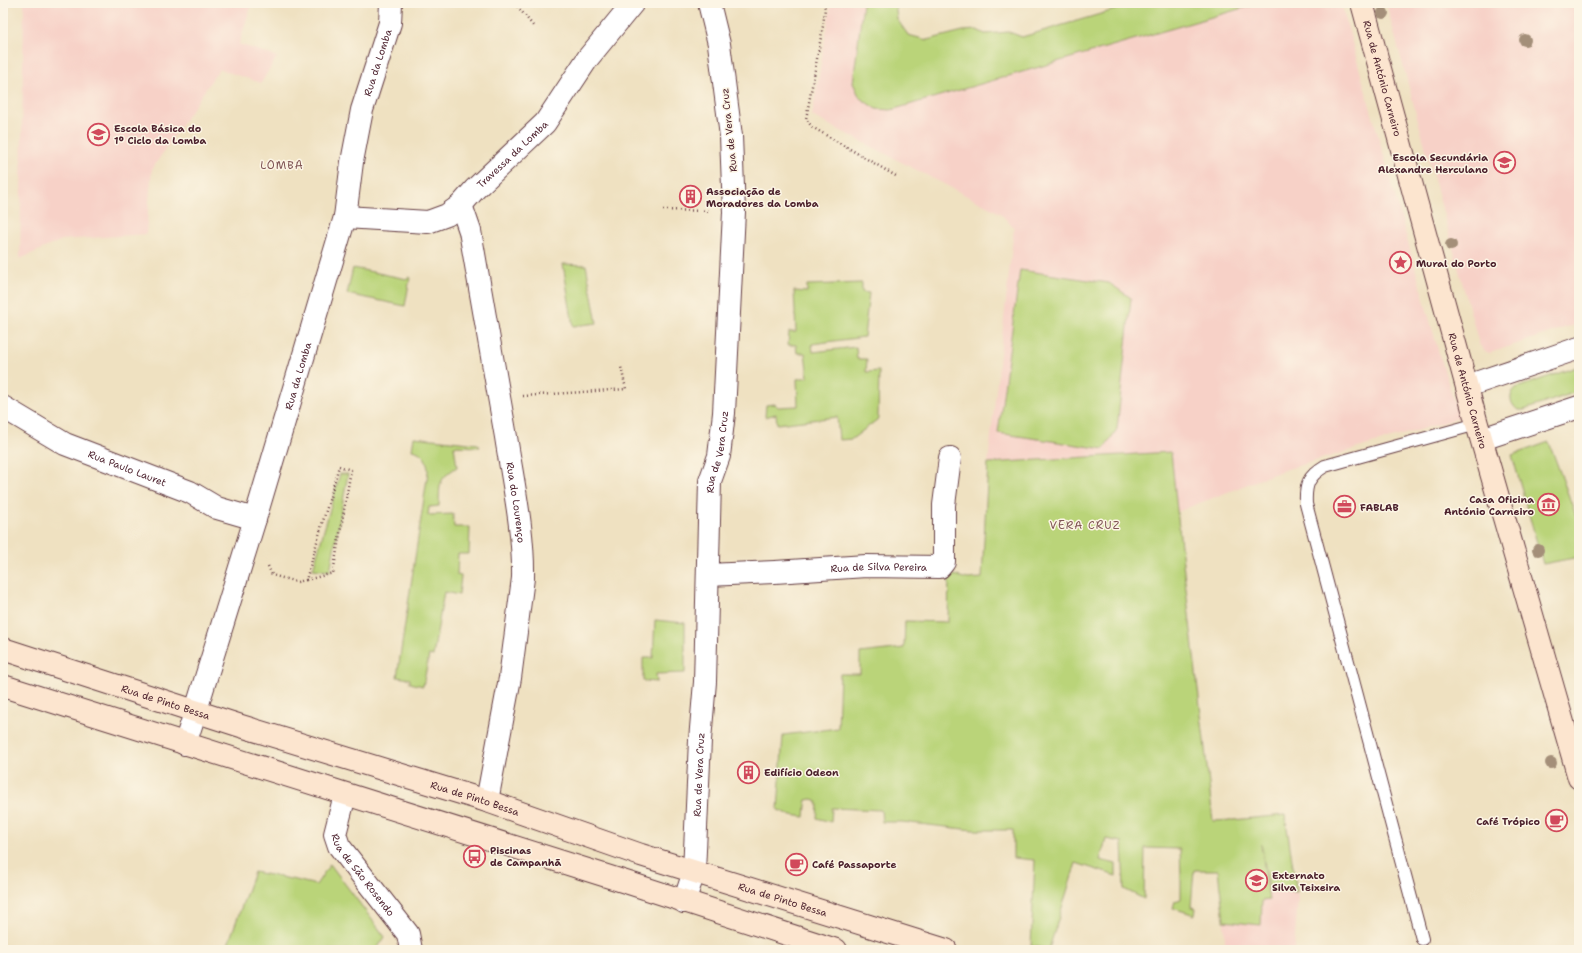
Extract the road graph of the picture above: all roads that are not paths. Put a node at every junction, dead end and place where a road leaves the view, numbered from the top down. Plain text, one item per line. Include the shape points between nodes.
1 (391, 3) edge
2 (633, 3) edge
3 (709, 3) edge
4 (1362, 3) edge
5 (461, 205) junction
6 (345, 217) junction
7 (1579, 348) edge
8 (1467, 386) junction
9 (3, 407) edge
10 (1579, 407) edge
11 (1479, 431) junction
12 (950, 458) dead end
13 (255, 519) junction
14 (708, 575) junction
15 (3, 649) edge
16 (3, 686) edge
17 (196, 710) junction
18 (185, 744) junction
19 (1579, 778) edge
20 (345, 795) junction
21 (487, 801) junction
22 (694, 872) junction
23 (684, 902) junction
24 (1422, 939) dead end
25 (410, 950) edge
26 (836, 950) edge
27 (946, 950) edge

1 - 6 street, Rua da Lomba via 390,23 362,110
2 - 5 street, Travessa da Lomba via 588,58 545,123
3 - 14 street, Rua de Vera Cruz via 719,44 731,136 734,212 724,413 719,456 710,481
4 - 8 street, Rua de António Carneiro
5 - 6 street, Travessa da Lomba via 447,215 428,222
5 - 21 street, Rua do Lourenço via 470,231 500,398 522,553 523,578 510,678
6 - 13 street, Rua da Lomba
7 - 8 street
8 - 11 street, Rua de António Carneiro
9 - 13 street, Rua Paulo Lauret via 65,444 190,492 217,508
10 - 11 street
11 - 19 street, Rua de António Carneiro
11 - 24 lane via 1326,466 1316,471 1305,490 1308,512
12 - 14 street, Rua de Silva Pereira via 944,505 944,562 940,566 866,566
13 - 17 street, Rua da Lomba
14 - 22 street, Rua de Vera Cruz via 705,682
15 - 17 street, Rua de Pinto Bessa
16 - 18 street
17 - 18 street, Rua da Lomba
17 - 21 street, Rua de Pinto Bessa
18 - 20 street
20 - 23 street
20 - 25 street, Rua de São Rosendo via 335,834 339,846 408,934
21 - 22 street, Rua de Pinto Bessa
22 - 23 street, Rua de Vera Cruz
22 - 27 street, Rua de Pinto Bessa
23 - 26 street

